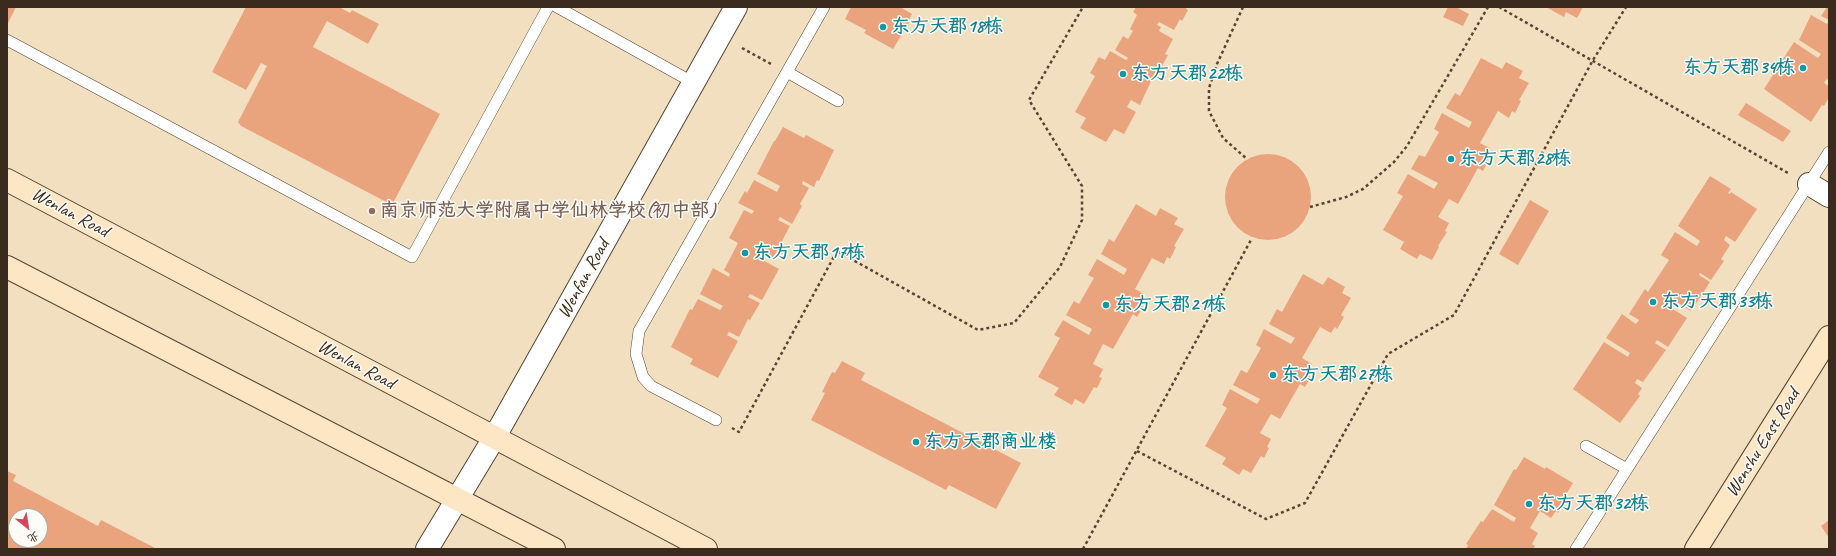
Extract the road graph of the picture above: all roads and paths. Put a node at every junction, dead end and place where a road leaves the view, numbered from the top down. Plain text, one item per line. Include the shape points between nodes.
1 (548, 7) edge
2 (557, 7) edge
3 (736, 7) edge
4 (824, 7) edge
5 (1083, 7) edge
6 (1243, 7) edge
7 (1488, 7) edge
8 (1499, 7) edge
9 (1626, 7) edge
10 (720, 36) junction
11 (7, 40) edge
12 (1593, 60) junction
13 (787, 72) junction
14 (694, 83) junction
15 (838, 101) dead end
16 (1829, 152) edge
17 (1247, 159) dead end
18 (7, 180) edge
19 (1809, 184) junction
20 (1829, 196) edge
21 (1310, 207) dead end
22 (1252, 238) dead end
23 (7, 267) edge
24 (1829, 337) edge
25 (716, 420) joint
26 (494, 438) junction
27 (1586, 446) dead end
28 (1137, 451) junction
29 (1627, 469) junction
30 (457, 498) junction
31 (427, 549) edge
32 (554, 549) edge
33 (706, 549) edge
34 (1084, 549) edge
35 (1576, 549) edge
36 (1696, 549) edge

1 - 11 lane via 412,257
2 - 14 lane
3 - 10 street, Wenfan Road
4 - 13 lane
5 - 25 path via 1029,100 1082,186 1082,220 1060,267 1014,323 978,330 837,251 739,432
6 - 17 path via 1209,88 1209,111 1223,138
7 - 21 path via 1407,146 1394,162 1363,189 1346,197
8 - 12 path
9 - 12 path
10 - 13 path
10 - 14 street, Wenfan Road
12 - 19 path
12 - 28 path via 1454,315 1388,354 1305,502 1266,519
13 - 15 lane
13 - 25 lane via 639,331 639,366 650,386
14 - 26 street, Wenfan Road
16 - 19 lane
18 - 26 main road, Wenlan Road
19 - 20 street
19 - 29 lane
22 - 28 path
23 - 30 main road
24 - 36 main road, Wenshu East Road
26 - 30 street, Wenfan Road
26 - 33 main road, Wenlan Road
27 - 29 lane
28 - 34 path
29 - 35 lane
30 - 31 street, Wenfan Road
30 - 32 main road

